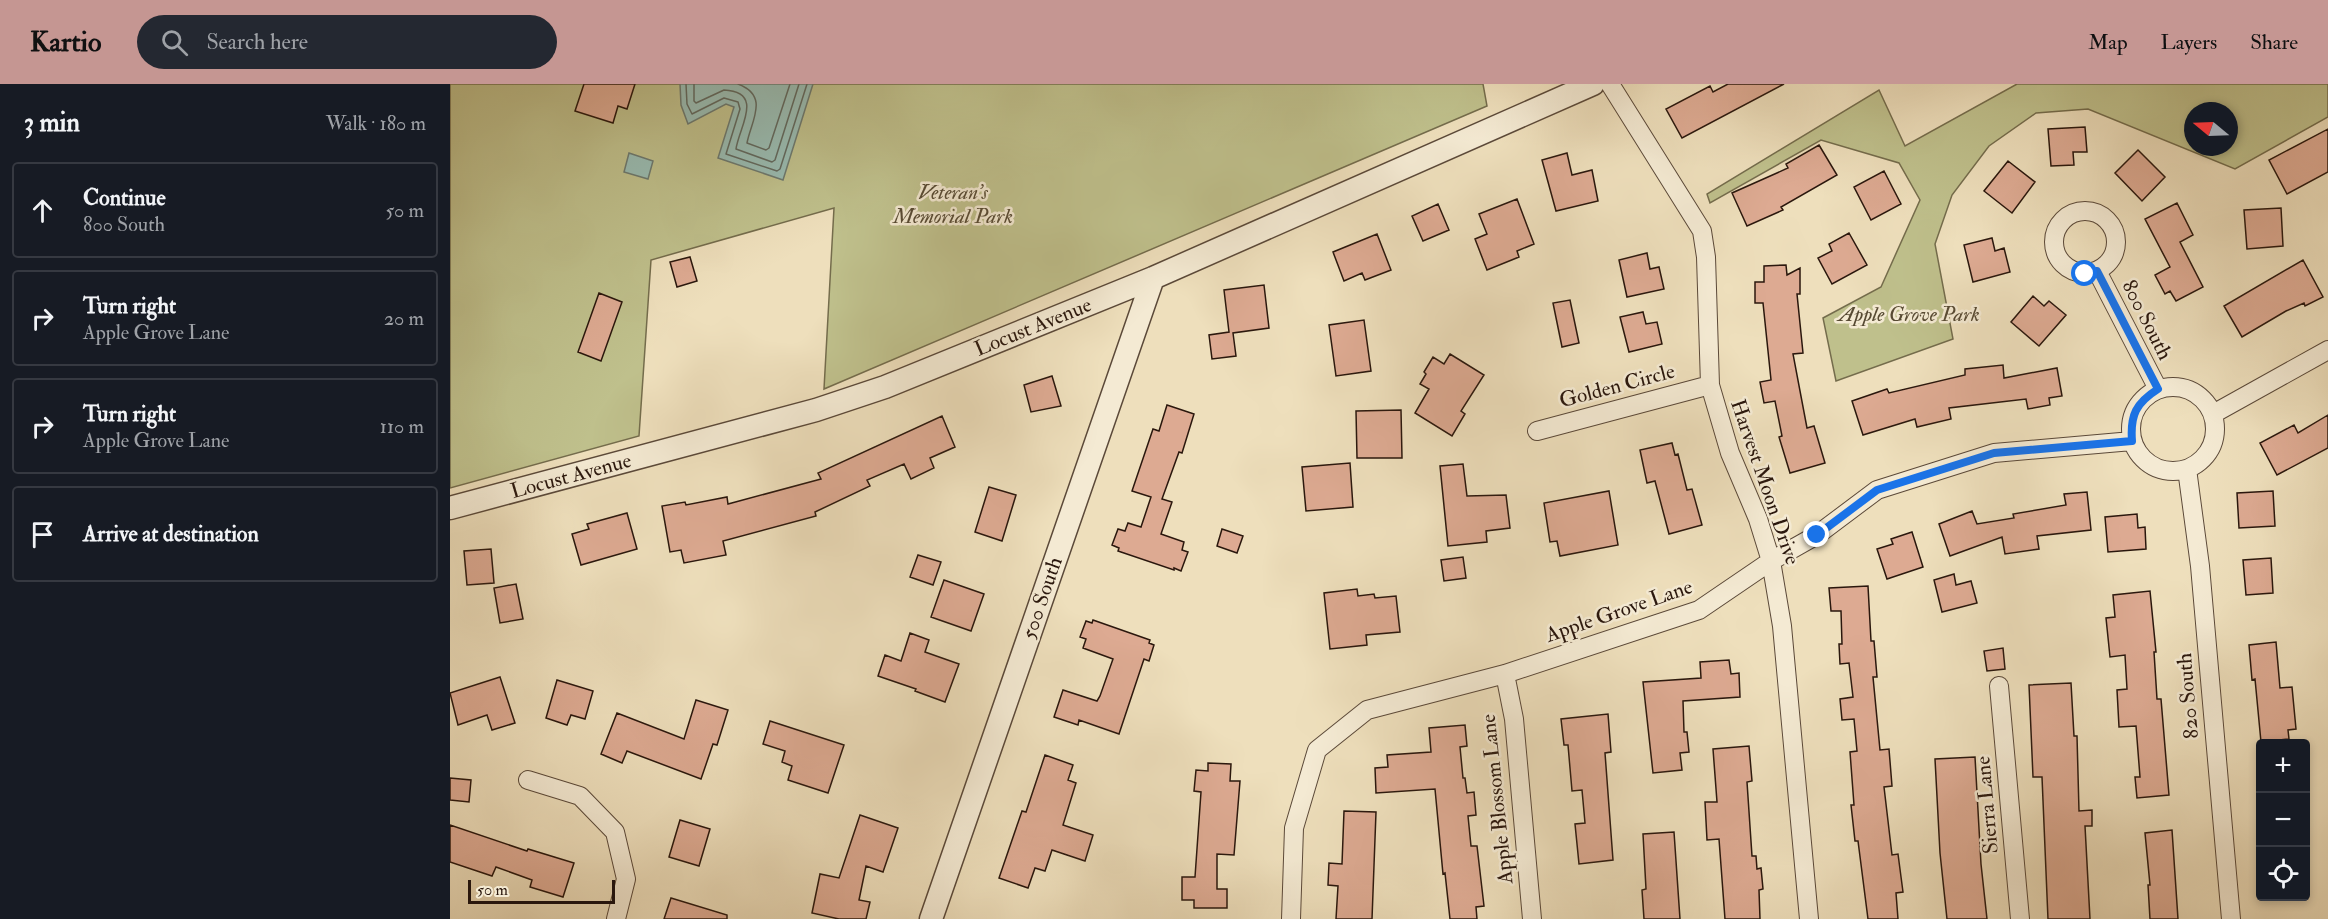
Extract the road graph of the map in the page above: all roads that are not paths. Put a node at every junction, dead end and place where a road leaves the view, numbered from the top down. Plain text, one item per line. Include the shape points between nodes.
1 (1593, 84) edge
2 (1610, 84) edge
3 (2097, 271) dead end
4 (1153, 278) junction
5 (2328, 350) edge
6 (1710, 386) junction
7 (2158, 389) junction
8 (2213, 414) junction
9 (1537, 431) dead end
10 (2132, 441) junction
11 (2187, 469) junction
12 (450, 508) edge
13 (1771, 561) junction
14 (1505, 674) junction
15 (1999, 686) dead end
16 (528, 780) dead end
17 (616, 919) edge
18 (931, 919) edge
19 (1291, 919) edge
20 (1532, 919) edge
21 (1809, 919) edge
22 (2020, 919) edge
23 (2230, 919) edge

1 - 4 street, Locust Avenue
2 - 6 street, Harvest Moon Drive via 1702,231
3 - 7 street, 800 South
4 - 12 street, Locust Avenue via 885,387 816,410
4 - 18 street, 500 South
5 - 8 street
6 - 9 street, Golden Circle
6 - 13 street, Harvest Moon Drive via 1730,453
7 - 8 street via 2189,389 2206,401
7 - 10 street via 2145,397 2135,411
8 - 11 street via 2215,435 2211,449
10 - 11 street via 2139,454 2156,468 2170,472
10 - 13 street, Apple Grove Lane via 1994,453 1877,490 1817,535
11 - 23 street, 820 South via 2200,566
13 - 14 street, Apple Grove Lane via 1699,610
13 - 21 street, Harvest Moon Drive via 1782,626
14 - 19 street, Apple Grove Lane via 1367,710 1317,750 1294,828
14 - 20 street, Apple Blossom Lane via 1514,719
15 - 22 street, Sierra Lane
16 - 17 street via 580,796 615,832 626,879

